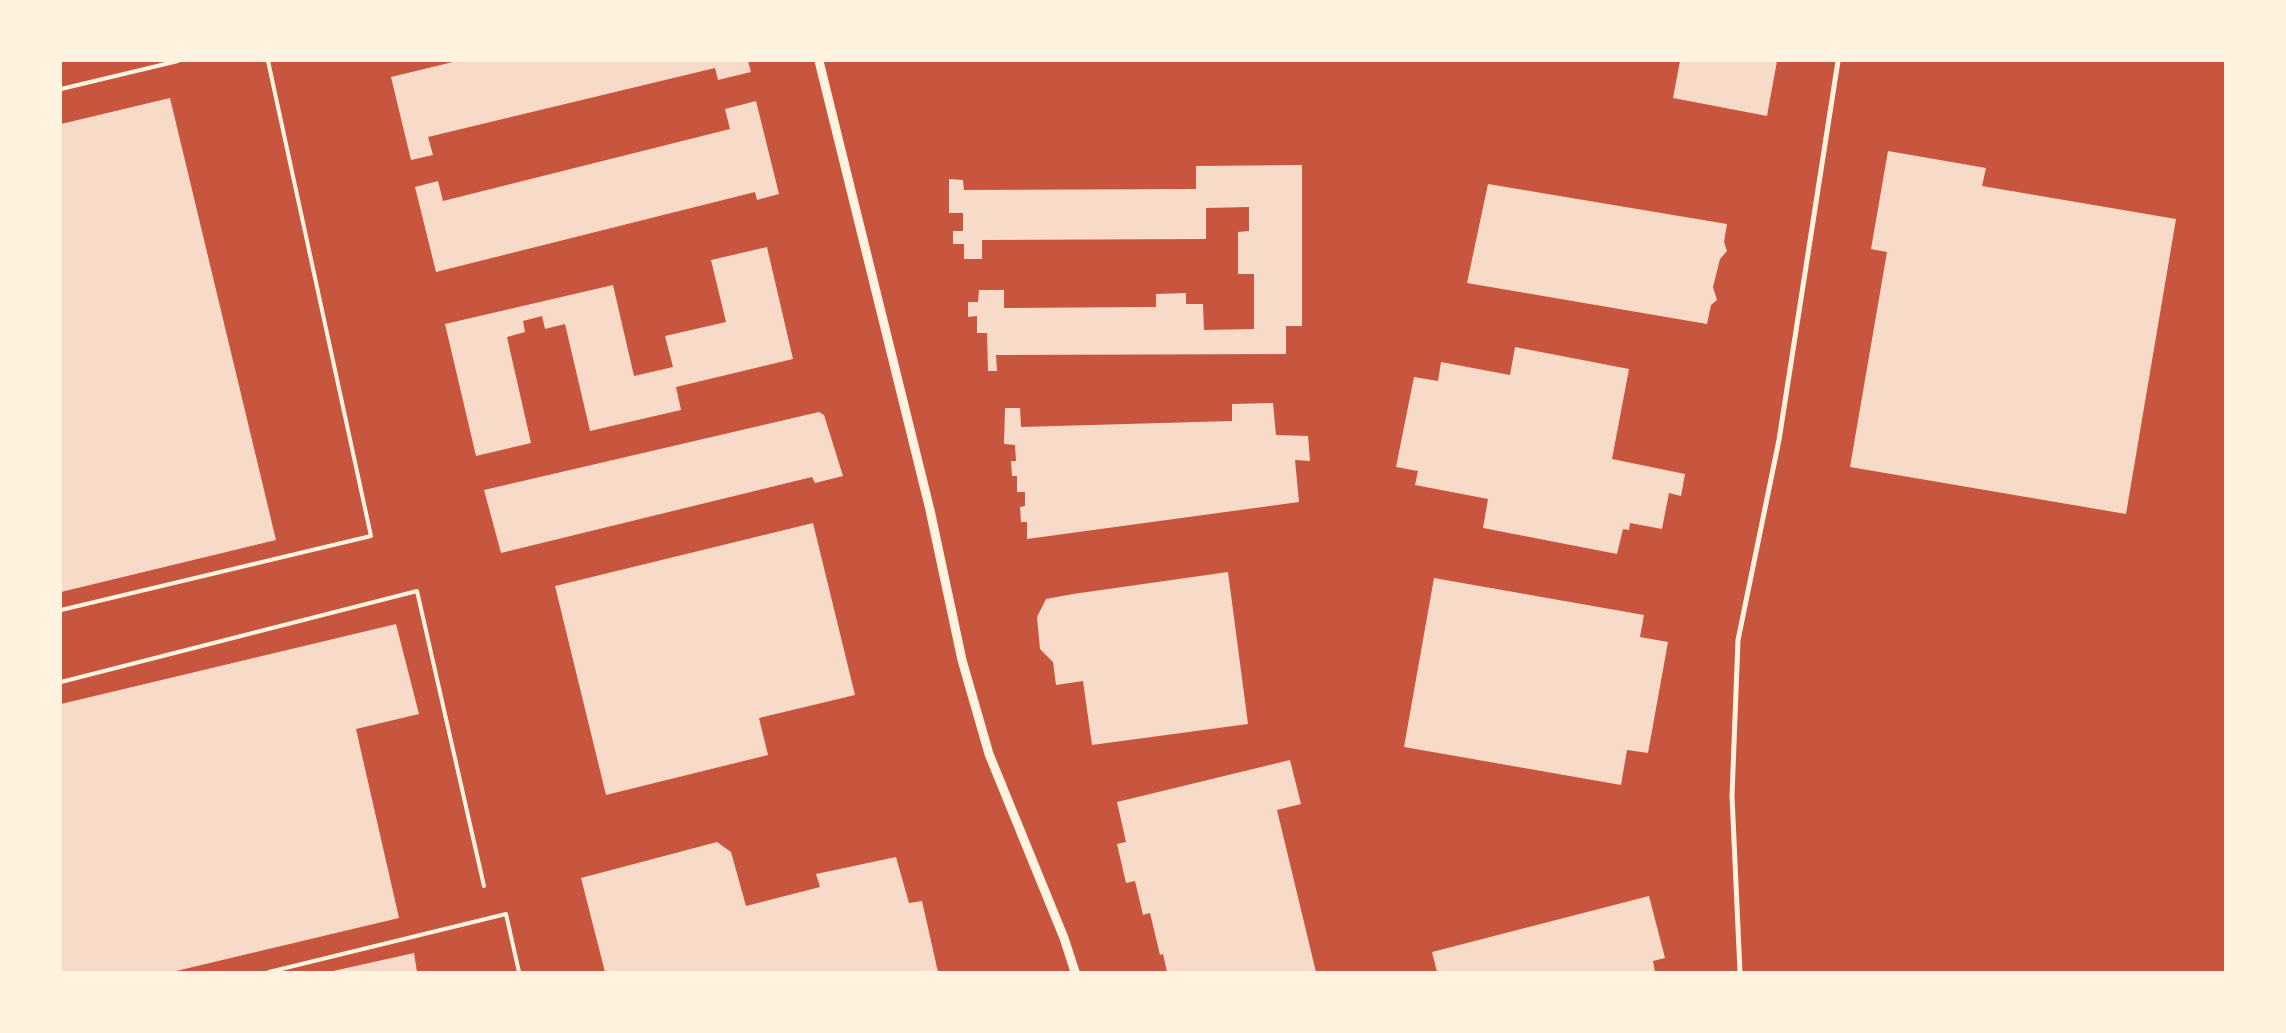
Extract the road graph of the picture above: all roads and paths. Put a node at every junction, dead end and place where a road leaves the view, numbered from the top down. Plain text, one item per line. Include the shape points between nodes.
1 (178, 61) edge
2 (268, 61) edge
3 (819, 61) edge
4 (1838, 61) edge
5 (61, 89) edge
6 (61, 610) edge
7 (61, 682) edge
8 (484, 886) dead end
9 (269, 972) edge
10 (519, 972) edge
11 (1076, 972) edge
12 (1740, 972) edge

1 - 5 lane
2 - 6 lane via 371,536
3 - 11 street via 930,510 962,660 989,754
4 - 12 street via 1779,440 1738,640 1732,796
7 - 8 lane via 417,591
9 - 10 lane via 506,914

